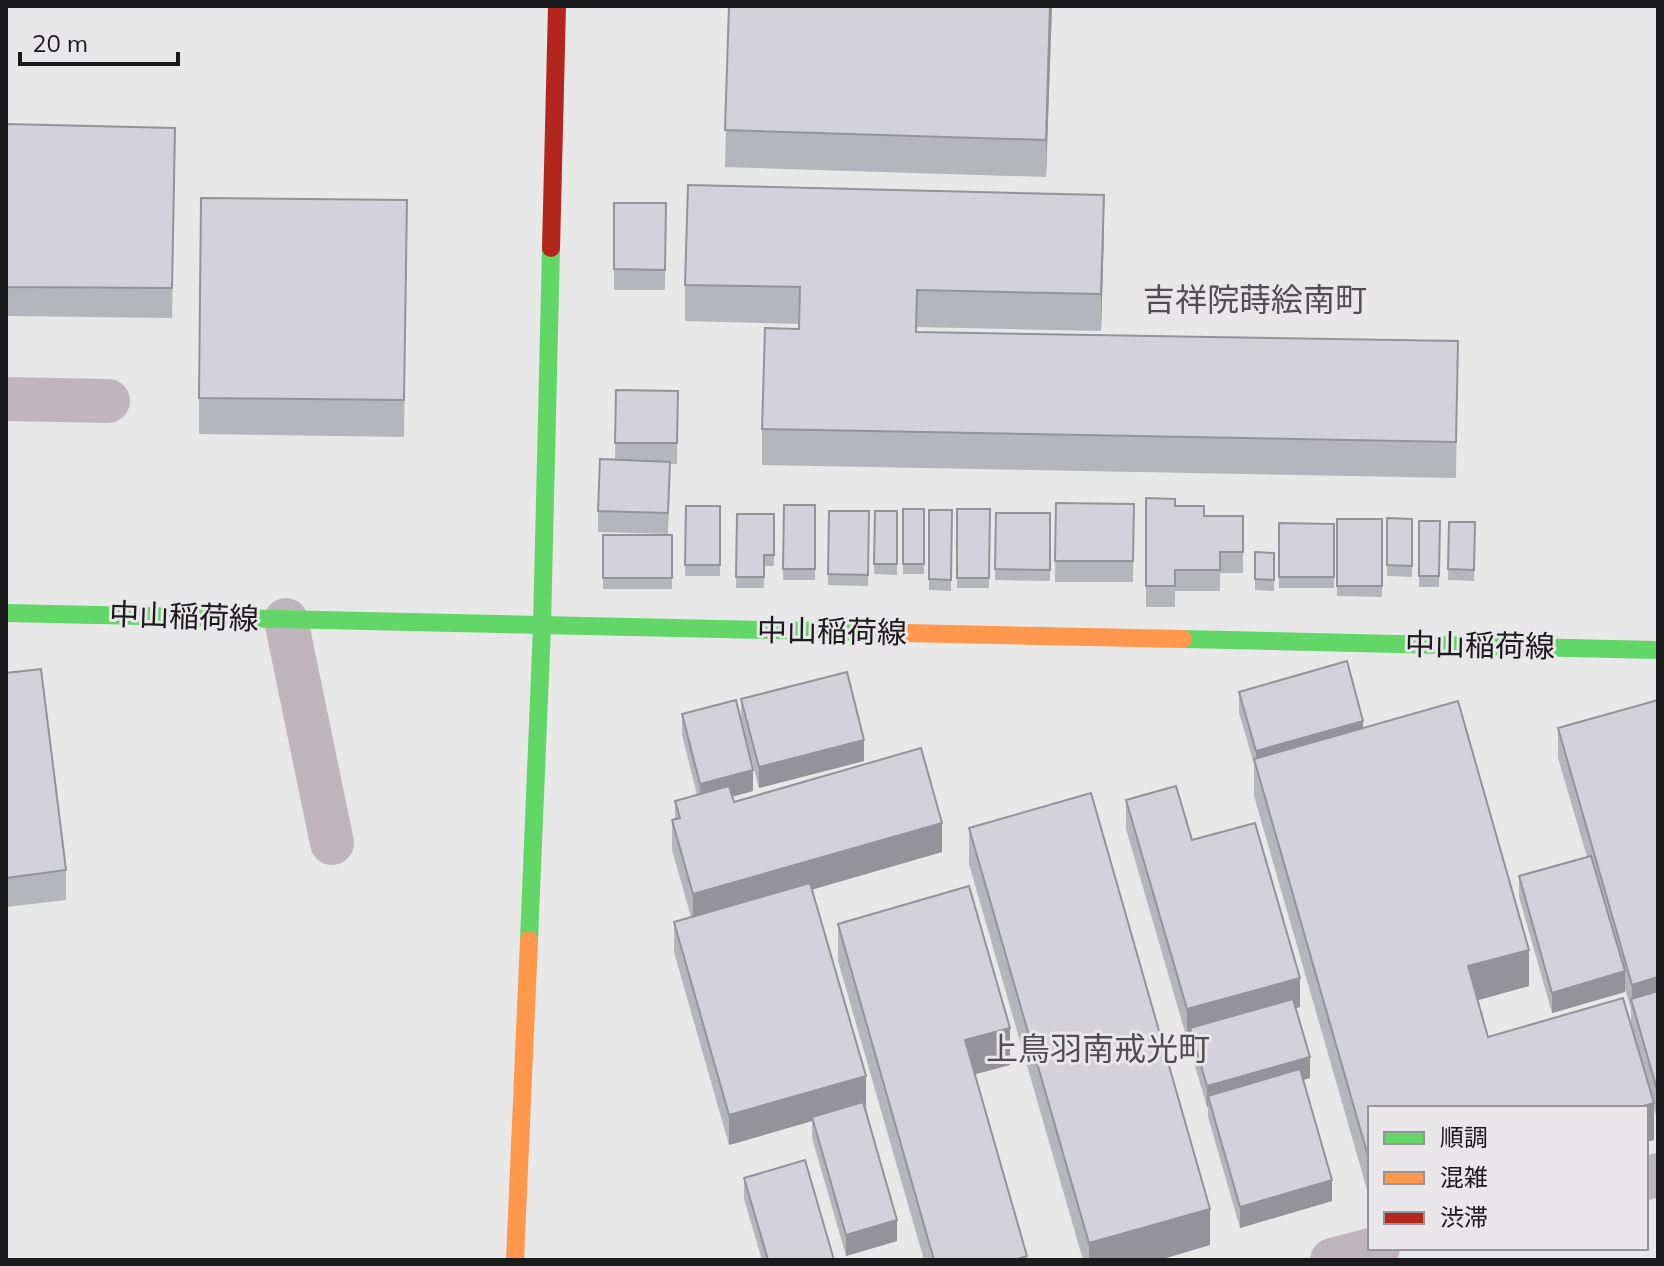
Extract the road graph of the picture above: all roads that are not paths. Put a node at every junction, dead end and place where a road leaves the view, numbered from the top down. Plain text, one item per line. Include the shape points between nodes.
1 (557, 6) edge
2 (6, 399) edge
3 (108, 401) dead end
4 (6, 613) edge
5 (286, 620) junction
6 (542, 626) junction
7 (1658, 650) edge
8 (332, 843) dead end
9 (1370, 1250) edge
10 (515, 1260) edge
11 (1332, 1260) edge

1 - 6 main road
2 - 3 street
4 - 5 main road, 中山稲荷線
5 - 6 main road, 中山稲荷線
5 - 8 street
6 - 7 main road, 中山稲荷線
6 - 10 main road
9 - 11 street

